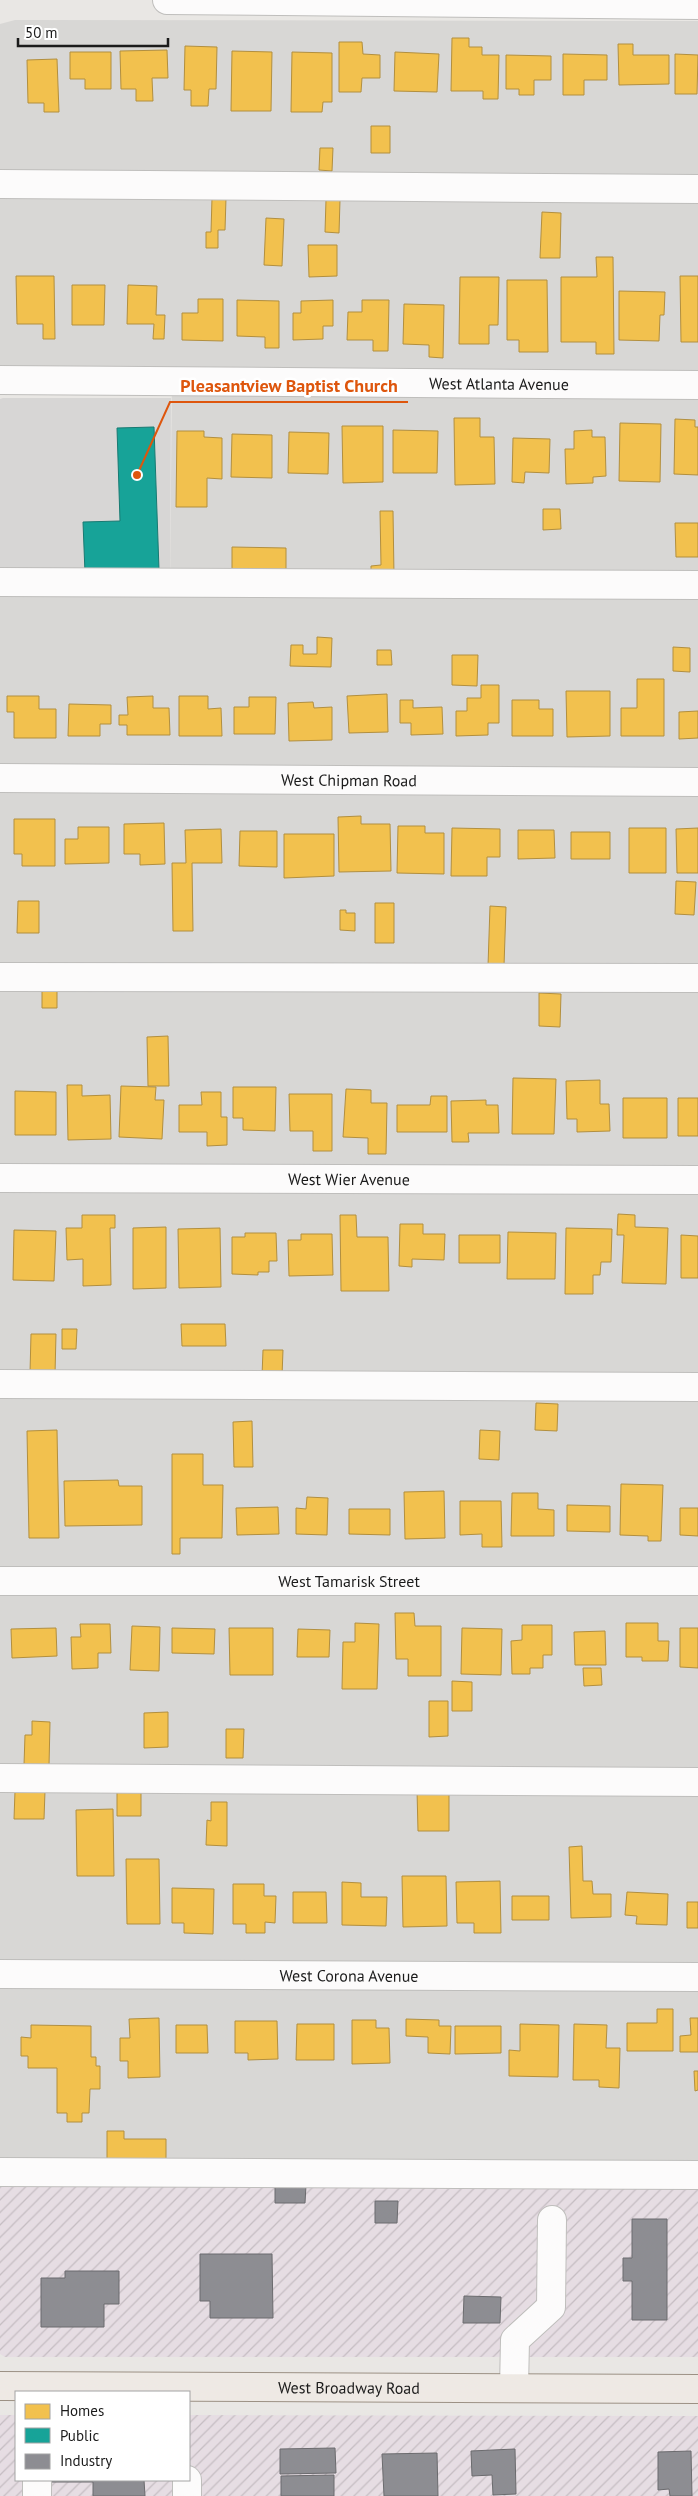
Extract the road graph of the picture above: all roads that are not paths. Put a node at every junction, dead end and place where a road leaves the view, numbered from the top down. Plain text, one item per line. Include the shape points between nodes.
1 (167, 0) edge
2 (476, 1) edge
3 (698, 5) edge
4 (0, 184) edge
5 (698, 189) edge
6 (0, 380) edge
7 (698, 385) edge
8 (0, 582) edge
9 (698, 585) edge
10 (0, 778) edge
11 (698, 782) edge
12 (0, 977) edge
13 (698, 978) edge
14 (0, 1178) edge
15 (698, 1180) edge
16 (0, 1384) edge
17 (698, 1387) edge
18 (0, 1581) edge
19 (698, 1581) edge
20 (0, 1778) edge
21 (698, 1782) edge
22 (0, 1974) edge
23 (698, 1977) edge
24 (0, 2172) edge
25 (698, 2175) edge
26 (552, 2220) dead end
27 (0, 2386) edge
28 (514, 2388) junction
29 (184, 2389) edge
30 (698, 2389) edge
31 (37, 2481) edge
32 (186, 2481) edge
33 (37, 2496) edge
34 (187, 2496) edge

1 - 2 street
2 - 3 street
4 - 5 street
6 - 7 street, West Atlanta Avenue
8 - 9 street
10 - 11 street, West Chipman Road
12 - 13 street
14 - 15 street, West Wier Avenue
16 - 17 street
18 - 19 street, West Tamarisk Street
20 - 21 street
22 - 23 street, West Corona Avenue
24 - 25 street
26 - 28 street via 551,2307 516,2340
27 - 29 main road, West Broadway Road
28 - 29 main road, West Broadway Road
28 - 30 main road, West Broadway Road
31 - 33 street
32 - 34 street

